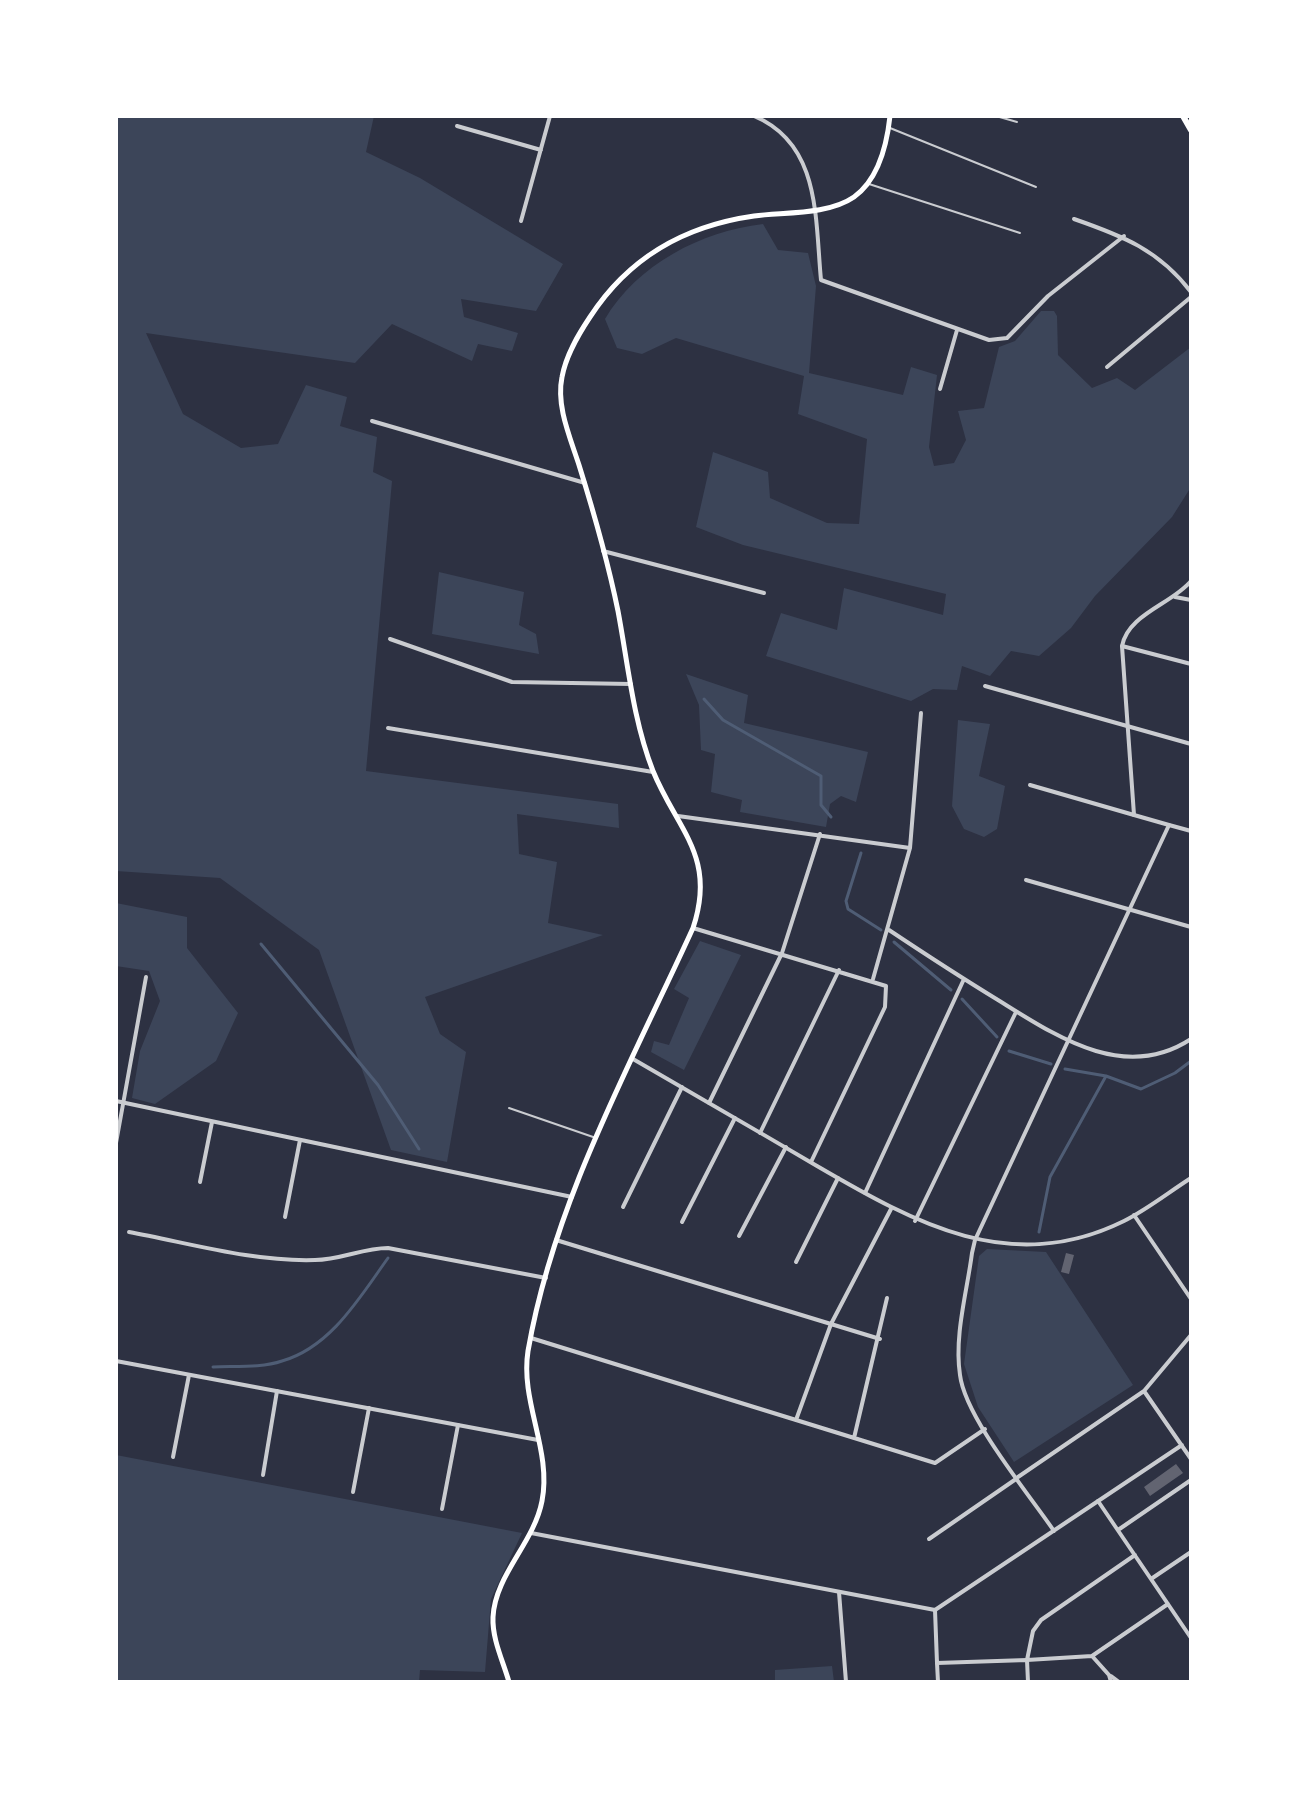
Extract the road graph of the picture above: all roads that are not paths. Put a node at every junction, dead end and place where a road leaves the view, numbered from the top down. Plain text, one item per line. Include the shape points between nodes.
1 (550, 116) edge
2 (754, 116) edge
3 (890, 116) edge
4 (996, 116) edge
5 (1183, 116) edge
6 (1017, 122) dead end
7 (457, 126) dead end
8 (889, 128) junction
9 (1191, 130) edge
10 (541, 150) junction
11 (868, 184) junction
12 (1036, 187) dead end
13 (814, 209) junction
14 (1074, 219) dead end
15 (521, 221) dead end
16 (1020, 233) dead end
17 (1124, 236) junction
18 (1191, 295) edge
19 (958, 329) junction
20 (1107, 367) dead end
21 (940, 389) dead end
22 (372, 421) dead end
23 (585, 483) junction
24 (603, 551) junction
25 (1191, 581) edge
26 (764, 593) dead end
27 (1175, 597) junction
28 (1191, 600) edge
29 (390, 639) dead end
30 (1122, 646) junction
31 (1191, 664) edge
32 (631, 684) junction
33 (985, 686) dead end
34 (921, 713) dead end
35 (1128, 726) junction
36 (388, 728) dead end
37 (1191, 744) edge
38 (653, 772) junction
39 (1030, 785) dead end
40 (1134, 815) junction
41 (678, 816) junction
42 (1169, 825) junction
43 (1191, 831) edge
44 (820, 834) junction
45 (910, 848) junction
46 (1026, 880) dead end
47 (1131, 910) junction
48 (1191, 927) edge
49 (693, 928) junction
50 (889, 930) junction
51 (782, 953) junction
52 (839, 970) junction
53 (146, 977) dead end
54 (873, 979) junction
55 (964, 979) junction
56 (1016, 1012) junction
57 (1191, 1039) edge
58 (1068, 1043) junction
59 (633, 1059) junction
60 (682, 1087) junction
61 (116, 1101) edge
62 (123, 1103) junction
63 (709, 1103) junction
64 (509, 1108) dead end
65 (735, 1118) junction
66 (212, 1122) junction
67 (760, 1133) junction
68 (597, 1138) junction
69 (300, 1140) junction
70 (116, 1143) edge
71 (786, 1147) junction
72 (811, 1162) junction
73 (838, 1178) junction
74 (1191, 1178) edge
75 (200, 1182) dead end
76 (865, 1193) junction
77 (572, 1197) junction
78 (623, 1207) dead end
79 (891, 1209) junction
80 (1134, 1215) junction
81 (285, 1217) dead end
82 (915, 1221) junction
83 (682, 1222) dead end
84 (129, 1232) dead end
85 (739, 1236) dead end
86 (556, 1240) junction
87 (975, 1240) junction
88 (796, 1262) dead end
89 (546, 1278) junction
90 (887, 1298) dead end
91 (1191, 1299) edge
92 (831, 1324) junction
93 (1191, 1335) edge
94 (531, 1338) junction
95 (880, 1339) junction
96 (116, 1361) edge
97 (189, 1375) junction
98 (277, 1391) junction
99 (1144, 1391) junction
100 (369, 1408) junction
101 (796, 1420) junction
102 (458, 1425) junction
103 (985, 1429) junction
104 (854, 1438) junction
105 (538, 1440) junction
106 (1182, 1445) junction
107 (173, 1457) dead end
108 (1191, 1459) edge
109 (263, 1475) dead end
110 (1018, 1478) junction
111 (1191, 1480) edge
112 (353, 1492) dead end
113 (1098, 1501) junction
114 (442, 1509) dead end
115 (1118, 1530) junction
116 (1054, 1531) junction
117 (531, 1533) junction
118 (929, 1539) dead end
119 (1191, 1552) edge
120 (1135, 1555) junction
121 (1151, 1579) junction
122 (839, 1592) junction
123 (1168, 1604) junction
124 (935, 1610) junction
125 (1191, 1625) edge
126 (1185, 1629) junction
127 (1191, 1638) edge
128 (1092, 1656) junction
129 (1027, 1660) junction
130 (937, 1663) junction
131 (1109, 1675) junction
132 (509, 1682) edge
133 (846, 1682) edge
134 (938, 1682) edge
135 (1028, 1682) edge
136 (1111, 1682) edge
137 (1119, 1682) edge

1 - 10 street
2 - 13 street via 799,150
3 - 8 main road
4 - 6 lane
5 - 9 main road
7 - 10 street
8 - 11 main road
8 - 12 lane
10 - 15 street
11 - 13 main road via 846,201
11 - 16 lane
13 - 19 street via 821,280
13 - 23 main road via 700,228 657,247 609,289 575,342 562,377 563,410
14 - 17 street
17 - 18 street via 1156,255
17 - 19 street via 1048,296 1003,340
18 - 20 street
19 - 21 street
22 - 23 street
23 - 24 main road
24 - 26 street
24 - 32 main road
25 - 27 street
27 - 28 street
27 - 30 street via 1133,625
29 - 32 street via 512,682
30 - 31 street
30 - 35 street
32 - 38 main road
33 - 35 street
34 - 45 street
35 - 37 street
35 - 40 street
36 - 38 street
38 - 41 main road
39 - 40 street
40 - 42 street
41 - 44 street
41 - 49 main road via 699,866 701,895
42 - 43 street
42 - 47 street
44 - 45 street
44 - 51 street
45 - 50 street
46 - 47 street
47 - 48 street
47 - 58 street
49 - 51 street
49 - 59 main road
50 - 54 street
50 - 55 street
51 - 52 street
51 - 63 street
52 - 54 street
52 - 67 street
53 - 62 street
54 - 72 street via 886,986 885,1007
55 - 56 street
55 - 76 street
56 - 58 street
56 - 82 street
57 - 58 street via 1163,1053 1139,1057 1101,1054
58 - 87 street
59 - 60 street
59 - 68 main road
60 - 63 street
60 - 78 street
61 - 62 street
62 - 66 street
62 - 70 street
63 - 65 street
64 - 68 lane
65 - 67 street
65 - 83 street
66 - 69 street
66 - 75 street
67 - 71 street
68 - 77 main road
69 - 77 street
69 - 81 street
71 - 72 street
71 - 85 street
72 - 73 street
73 - 76 street
73 - 88 street
74 - 80 street
76 - 79 street
77 - 86 main road
79 - 82 street
79 - 92 street
80 - 87 street via 1099,1231 1048,1242
80 - 91 street
82 - 87 street
84 - 89 street via 296,1260 388,1248
86 - 89 main road
86 - 92 street
87 - 103 street via 959,1364 962,1387
89 - 94 main road
90 - 95 street
92 - 95 street
92 - 101 street
93 - 99 street
94 - 101 street
94 - 105 main road via 527,1378
95 - 104 street
96 - 97 street
97 - 98 street
97 - 107 street
98 - 100 street
98 - 109 street
99 - 106 street
99 - 110 street
100 - 102 street
100 - 112 street
101 - 104 street
102 - 105 street
102 - 114 street
103 - 104 street via 935,1463
103 - 110 street
105 - 117 main road via 544,1484
106 - 108 street
106 - 113 street
110 - 116 street
110 - 118 street
111 - 115 street
113 - 115 street
113 - 116 street
115 - 120 street
116 - 124 street
117 - 122 street
117 - 132 main road via 494,1605 495,1637
119 - 121 street
120 - 121 street
120 - 129 street via 1047,1614 1036,1625
121 - 123 street
122 - 124 street
122 - 133 street
123 - 126 street
123 - 128 street
124 - 130 street
125 - 126 street
126 - 127 street
128 - 129 street
128 - 131 street
129 - 130 street
129 - 135 street
130 - 134 street
131 - 136 street
131 - 137 street

